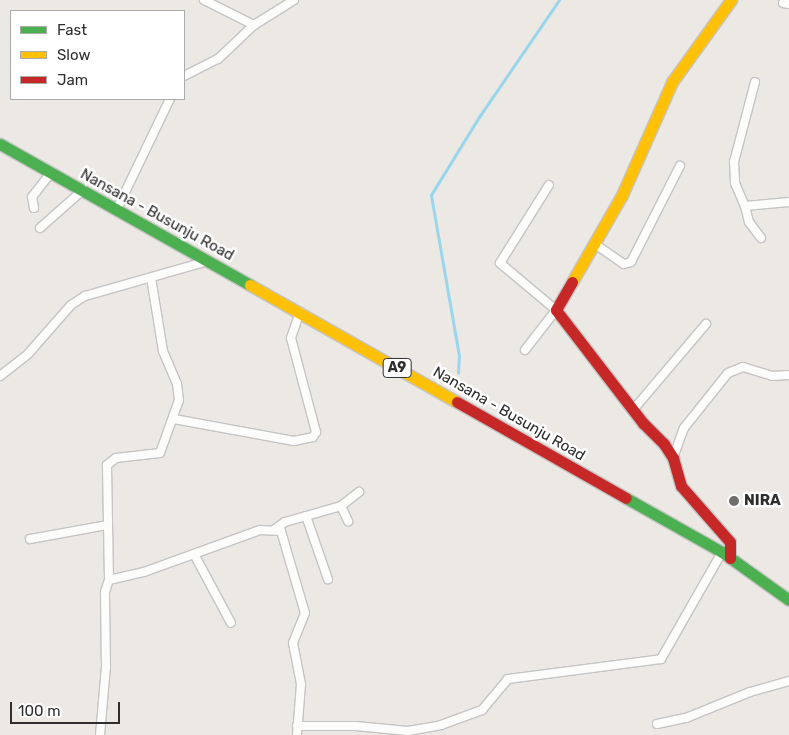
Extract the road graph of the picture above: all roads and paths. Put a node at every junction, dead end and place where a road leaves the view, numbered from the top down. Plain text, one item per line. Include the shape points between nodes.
1 (204, 0) edge
2 (294, 0) edge
3 (731, 0) edge
4 (254, 25) junction
5 (185, 75) edge
6 (755, 82) dead end
7 (170, 100) edge
8 (1, 147) edge
9 (680, 166) dead end
10 (51, 173) junction
11 (549, 185) dead end
12 (83, 190) junction
13 (789, 202) edge
14 (745, 206) junction
15 (34, 208) dead end
16 (117, 210) junction
17 (40, 228) dead end
18 (761, 238) dead end
19 (595, 244) junction
20 (208, 261) junction
21 (151, 278) junction
22 (556, 310) junction
23 (300, 312) junction
24 (706, 324) dead end
25 (525, 350) dead end
26 (789, 375) edge
27 (0, 376) edge
28 (633, 410) junction
29 (174, 419) junction
30 (673, 458) junction
31 (359, 492) dead end
32 (341, 506) junction
33 (306, 516) junction
34 (348, 521) dead end
35 (106, 525) junction
36 (275, 529) junction
37 (30, 539) dead end
38 (194, 554) junction
39 (726, 555) junction
40 (328, 579) dead end
41 (109, 580) junction
42 (789, 600) edge
43 (231, 623) dead end
44 (789, 681) edge
45 (657, 724) dead end
46 (297, 726) junction
47 (100, 735) edge
48 (297, 735) edge

1 - 4 street
2 - 4 street
3 - 19 main road via 672,82 634,170
4 - 5 street via 218,59
6 - 14 street via 733,173 739,198
7 - 16 street
8 - 10 main road, Nansana - Busunju Road / A9
9 - 19 street via 631,262 624,264
10 - 12 main road, Nansana - Busunju Road / A9
10 - 15 street via 32,197
11 - 22 street via 500,263
12 - 16 main road, Nansana - Busunju Road / A9
12 - 17 street
13 - 14 street
14 - 18 street via 749,222
16 - 20 main road, Nansana - Busunju Road / A9
19 - 22 main road
20 - 21 street
20 - 23 main road, Nansana - Busunju Road / A9
21 - 27 street via 106,289 71,305 28,354
21 - 29 street via 163,351 177,384 179,400
22 - 25 street
22 - 28 main road
23 - 29 street via 291,338 316,432 313,437 294,442
23 - 39 main road, Nansana - Busunju Road / A9
24 - 28 street
26 - 30 street via 772,376 744,367 728,374 680,433
28 - 30 main road
29 - 35 street via 163,449 157,455 110,460 106,476
30 - 39 main road via 681,486 730,542
31 - 32 street
32 - 33 street
32 - 34 street
33 - 36 street
33 - 40 street
35 - 37 street
35 - 41 street
36 - 38 street
36 - 46 street via 284,537 305,613 293,644 301,684
38 - 41 street
38 - 43 street
39 - 42 main road, Nansana - Busunju Road / A9
39 - 46 street via 661,659 508,679 482,710 408,731 356,726
41 - 47 street
44 - 45 street via 750,692 686,718
46 - 48 street

